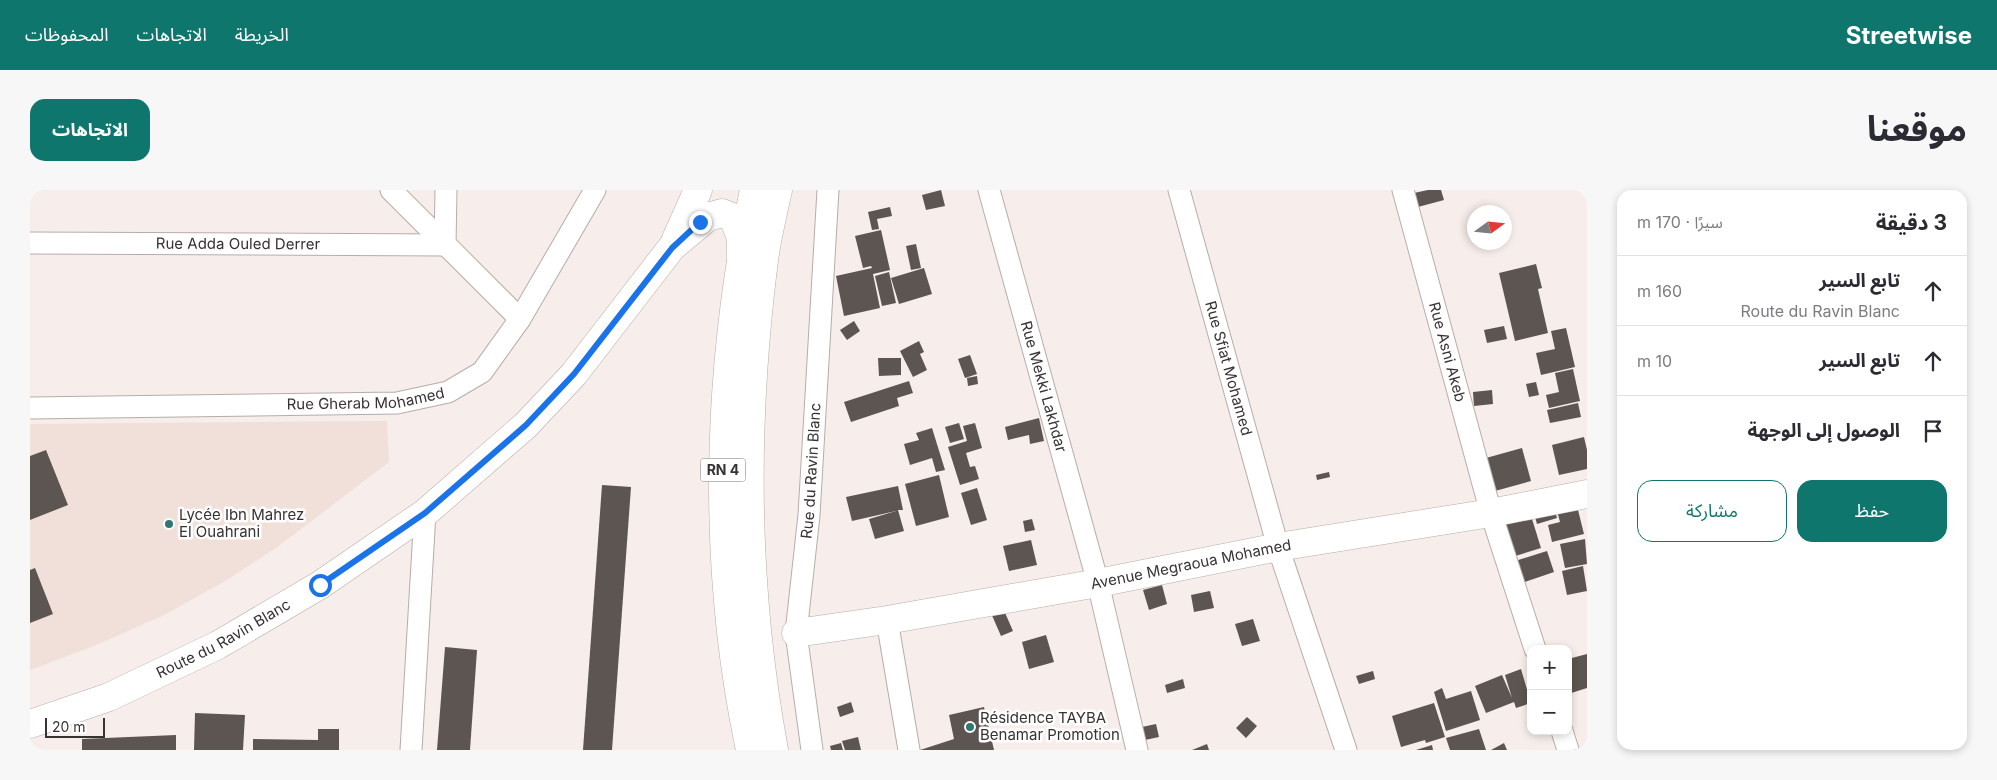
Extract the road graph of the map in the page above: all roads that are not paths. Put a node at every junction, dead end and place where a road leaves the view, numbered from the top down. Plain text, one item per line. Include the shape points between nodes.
1 (391, 190) edge
2 (446, 190) edge
3 (595, 190) edge
4 (698, 190) edge
5 (754, 190) edge
6 (778, 190) edge
7 (990, 190) edge
8 (1178, 190) edge
9 (1403, 190) edge
10 (834, 192) edge
11 (30, 243) edge
12 (445, 245) junction
13 (672, 248) junction
14 (741, 262) junction
15 (520, 319) junction
16 (30, 408) edge
17 (1587, 494) edge
18 (425, 513) junction
19 (1491, 513) junction
20 (1278, 547) junction
21 (1098, 583) junction
22 (888, 620) junction
23 (796, 633) junction
24 (1534, 645) edge
25 (30, 724) edge
26 (1563, 735) edge
27 (411, 750) edge
28 (750, 750) edge
29 (774, 750) edge
30 (812, 750) edge
31 (909, 750) edge
32 (1137, 750) edge
33 (1346, 750) edge
34 (1568, 750) edge

1 - 12 street
2 - 12 street
3 - 15 street, Rue Gherab Mohamed
4 - 13 main road
5 - 14 main road, RN 4
6 - 29 main road, RN 4 via 764,259 749,431 749,519 755,614
7 - 21 street, Rue Mekki Lakhdar
8 - 20 street, Rue Sfiat Mohamed
9 - 19 street, Rue Asni Akeb
10 - 23 street, Rue du Ravin Blanc via 809,515
11 - 12 street, Rue Adda Ouled Derrer
12 - 15 street
13 - 14 main road via 708,217 722,213 732,217 738,227
13 - 18 main road, Route du Ravin Blanc via 574,374 526,425
14 - 28 main road, RN 4 via 726,380 724,554 738,687
15 - 16 street, Rue Gherab Mohamed via 482,372 448,392 397,403
17 - 19 main road, Avenue Megraoua Mohamed
18 - 25 main road, Route du Ravin Blanc via 320,585 218,645 109,697
18 - 27 street
19 - 20 main road, Avenue Megraoua Mohamed
19 - 24 street, Rue Asni Akeb
20 - 21 main road, Avenue Megraoua Mohamed
20 - 33 street, Rue Sfiat Mohamed
21 - 22 main road, Avenue Megraoua Mohamed
21 - 32 street, Rue Mekki Lakhdar
22 - 23 main road, Avenue Megraoua Mohamed
22 - 31 street
23 - 30 street, Rue du Ravin Blanc
26 - 34 street

